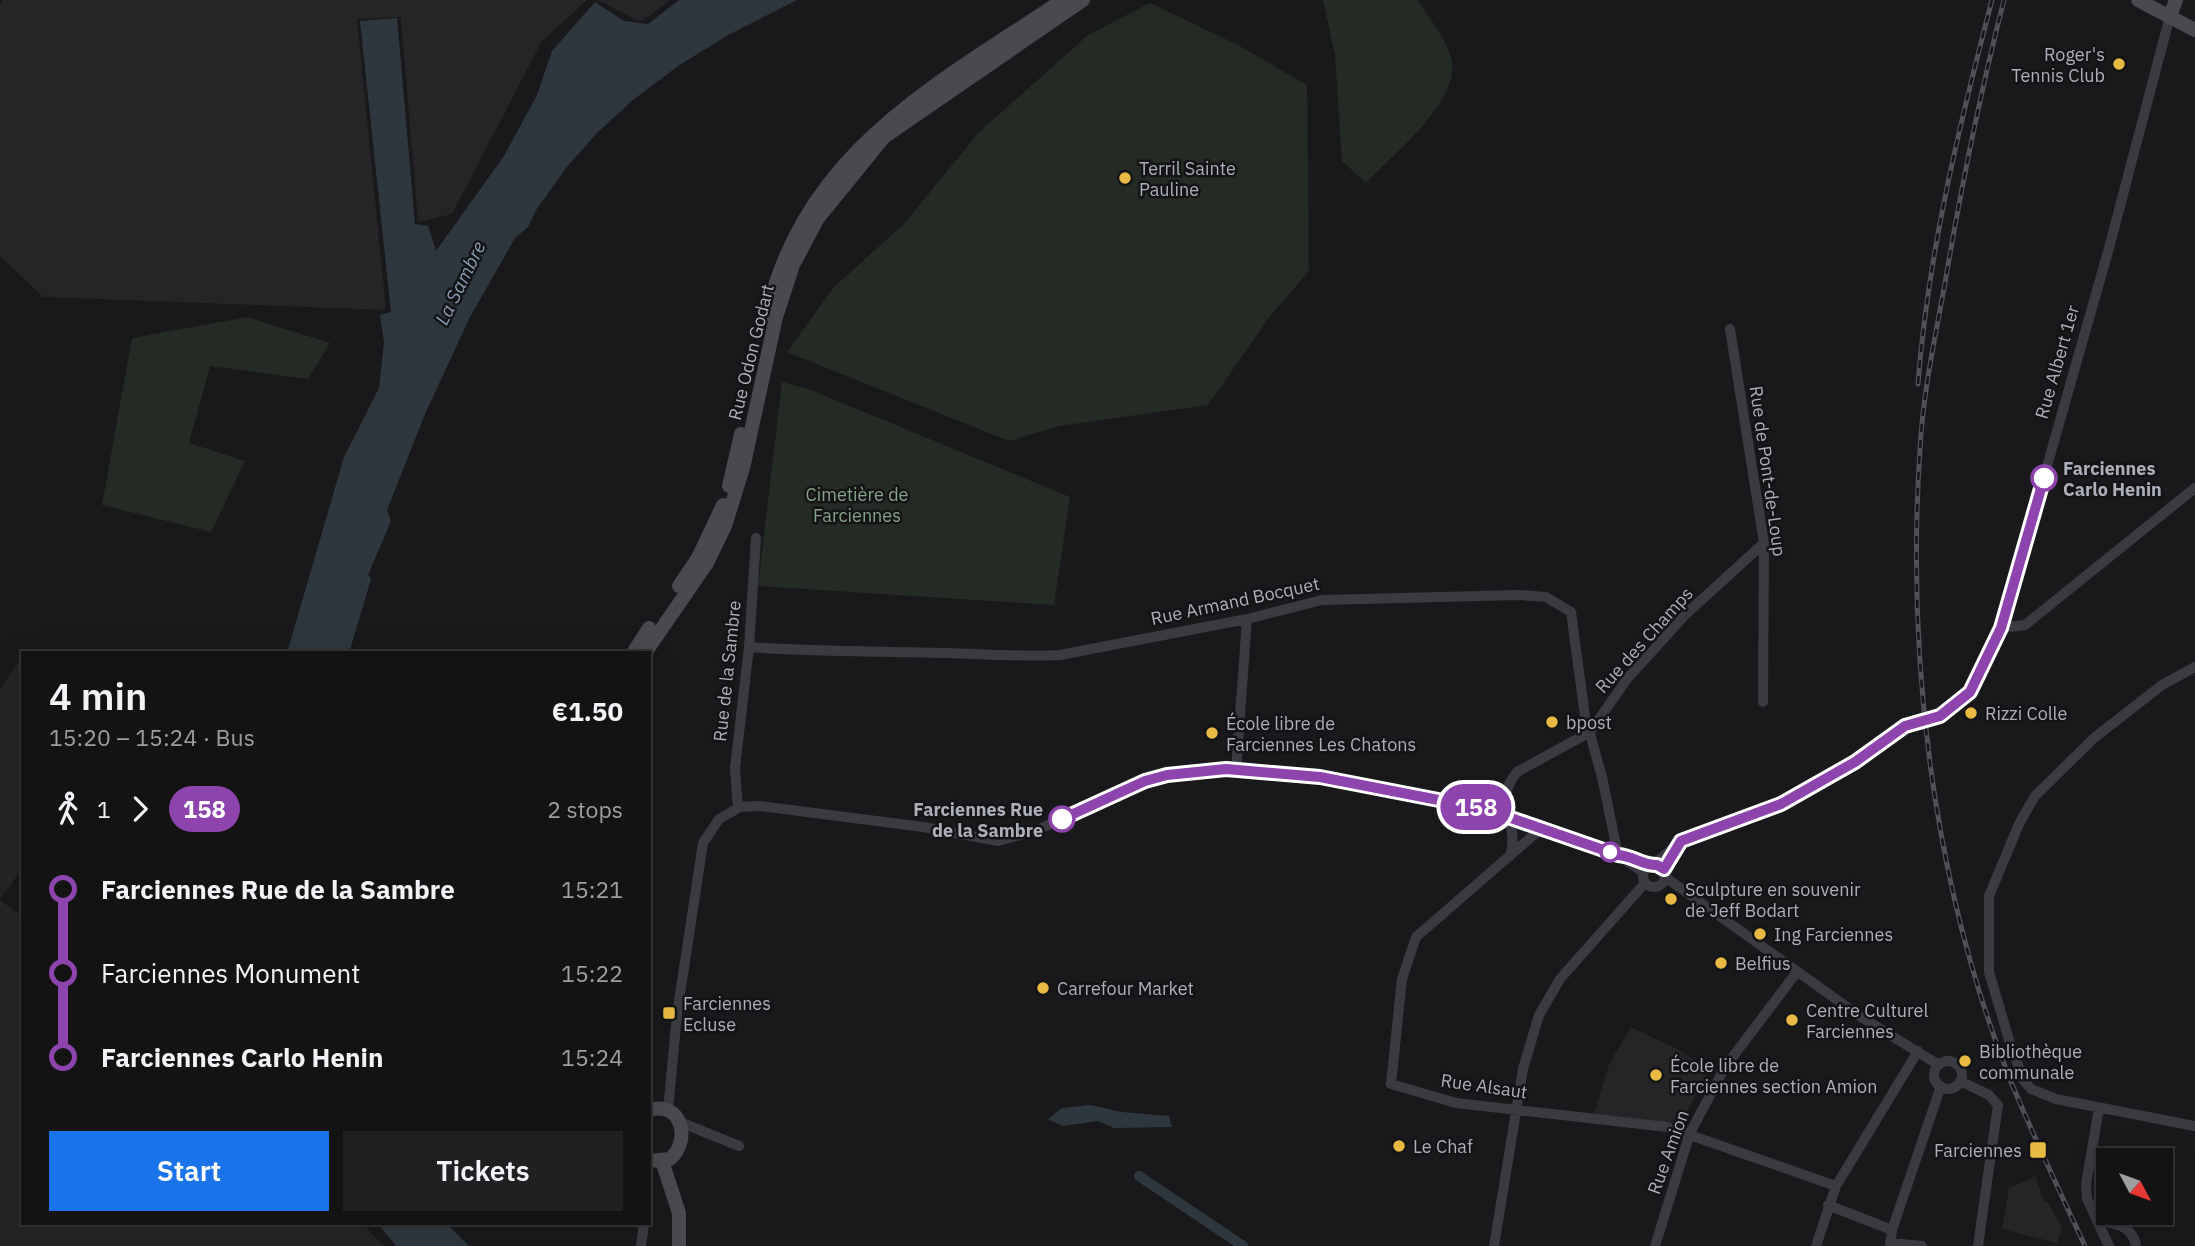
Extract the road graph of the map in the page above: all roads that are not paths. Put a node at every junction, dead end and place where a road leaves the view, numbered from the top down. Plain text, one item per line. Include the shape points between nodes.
1 (1063, 0) edge
2 (1083, 0) edge
3 (2138, 0) edge
4 (2176, 0) edge
5 (2170, 16) junction
6 (2195, 30) edge
7 (1730, 329) dead end
8 (2195, 488) edge
9 (756, 538) dead end
10 (1764, 543) junction
11 (1247, 619) junction
12 (2001, 628) junction
13 (749, 647) junction
14 (635, 651) edge
15 (646, 651) edge
16 (2195, 667) edge
17 (1763, 702) dead end
18 (1590, 732) junction
19 (1236, 770) junction
20 (737, 808) junction
21 (1507, 816) junction
22 (1543, 827) junction
23 (1618, 855) junction
24 (1510, 856) junction
25 (1653, 872) junction
26 (1797, 972) junction
27 (1918, 1051) junction
28 (1939, 1065) junction
29 (1960, 1081) junction
30 (1941, 1086) junction
31 (1518, 1108) junction
32 (2099, 1108) junction
33 (651, 1110) edge
34 (668, 1110) junction
35 (680, 1122) junction
36 (2195, 1126) edge
37 (1690, 1132) junction
38 (738, 1146) dead end
39 (655, 1161) edge
40 (1836, 1186) junction
41 (1828, 1205) junction
42 (2096, 1218) edge
43 (644, 1225) edge
44 (2099, 1225) edge
45 (2120, 1225) edge
46 (1892, 1230) junction
47 (1890, 1245) edge
48 (641, 1246) edge
49 (679, 1246) edge
50 (1494, 1246) edge
51 (1655, 1246) edge
52 (1816, 1246) edge
53 (1922, 1246) edge
54 (1978, 1246) edge
55 (2109, 1246) edge
56 (2136, 1246) edge

1 - 14 main road, Rue Odon Godart via 909,103 848,159 820,194 779,272 717,522
2 - 15 main road, Rue Odon Godart via 884,137 818,218 793,265 776,317 743,468 725,526 706,564
3 - 5 main road
4 - 5 main road, Rue Albert 1er
5 - 6 main road
5 - 12 street, Rue Albert 1er
7 - 10 street, Rue de Pont-de-Loup
8 - 12 street via 2025,625
9 - 13 street, Rue de la Sambre
10 - 17 street, Rue de Pont-de-Loup
10 - 18 street, Rue des Champs via 1686,614 1628,679
11 - 13 street, Rue Armand Bocquet via 1030,657
11 - 18 street, Rue Armand Bocquet via 1322,600 1467,594 1546,597 1571,612
11 - 19 street
12 - 25 street, Rue Albert 1er, bridge via 1970,692 1940,716 1905,726 1855,762 1781,804 1681,841
13 - 20 street, Rue de la Sambre via 734,768
16 - 32 street via 2162,685 2094,738 2035,796 1989,896 1989,972 2024,1081 2056,1100
18 - 21 street, Rue des Champs via 1517,772 1505,795
18 - 23 street, Rue Armand Bocquet
19 - 20 street via 1145,781 1035,831 998,841 760,806
19 - 21 street via 1320,777
20 - 34 street via 719,819 703,843 677,1014
21 - 22 street
21 - 24 street via 1514,840
22 - 23 street
22 - 24 street, Rue Alsaut
23 - 25 street
24 - 31 street, Rue Alsaut via 1416,937 1402,979 1391,1084 1456,1103
25 - 26 street
25 - 31 street via 1547,998 1523,1069
26 - 27 street
26 - 37 street, Rue Amion via 1724,1067
27 - 28 street
27 - 40 street
28 - 29 street via 1955,1062 1962,1073
28 - 30 street via 1935,1075
29 - 30 street via 1952,1088
29 - 54 street via 1989,1095 1998,1105
30 - 46 street
31 - 37 street, Rue Alsaut
31 - 50 street
32 - 36 street
32 - 42 street via 2086,1184
33 - 34 main road
34 - 35 main road
35 - 38 street
35 - 39 main road via 681,1146 670,1158
37 - 40 street, Rue Alsaut
37 - 51 street, Rue Amion
39 - 49 main road via 679,1213
40 - 41 street
41 - 46 street
41 - 52 street
43 - 48 street
44 - 55 street
45 - 56 street via 2129,1230
46 - 47 street
47 - 53 street

